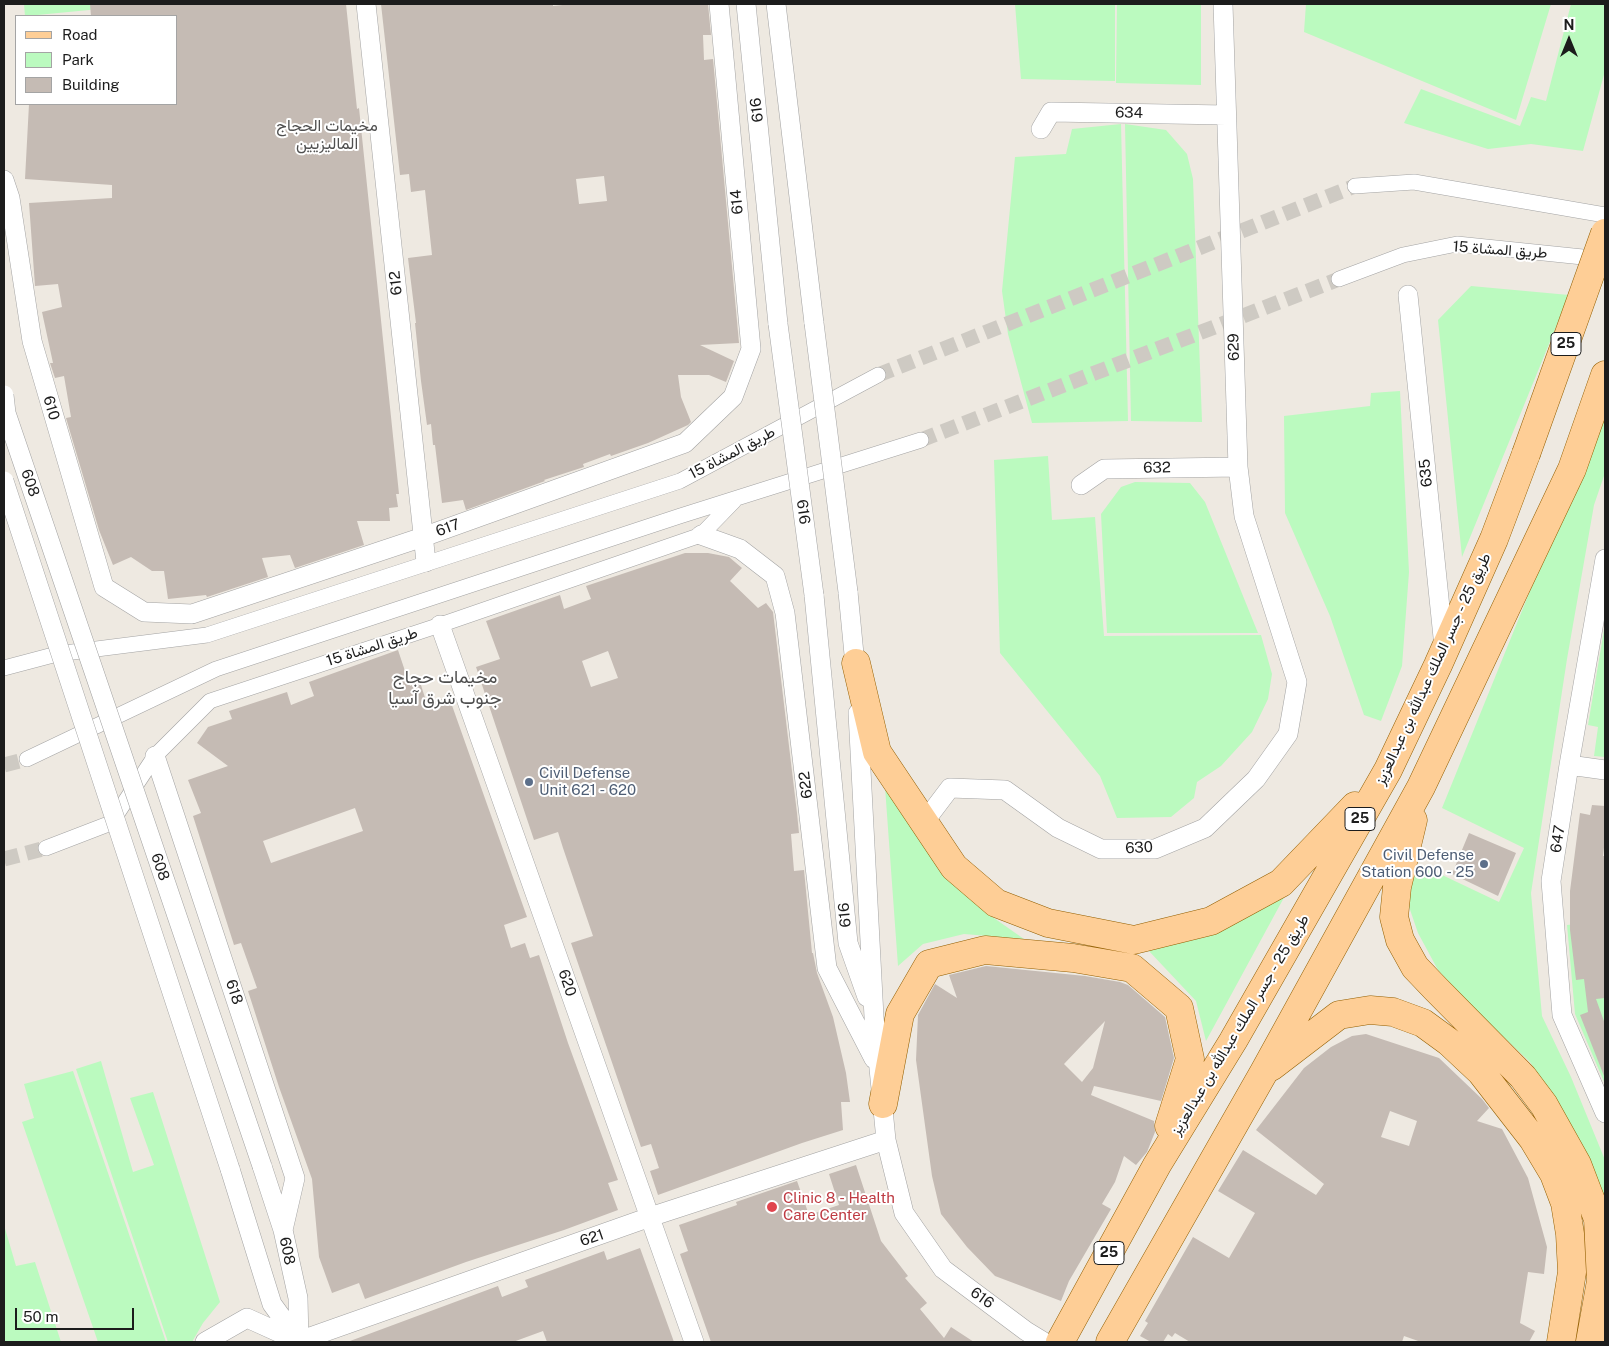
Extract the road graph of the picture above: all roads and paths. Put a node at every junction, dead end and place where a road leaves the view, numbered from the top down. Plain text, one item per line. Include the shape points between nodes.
1 (366, 4) edge
2 (719, 4) edge
3 (746, 4) edge
4 (776, 4) edge
5 (1223, 4) edge
6 (1226, 114) junction
7 (1041, 129) dead end
8 (4, 180) edge
9 (1355, 186) tunnel mouth
10 (1605, 215) edge
11 (1605, 233) edge
12 (1605, 259) edge
13 (1339, 278) tunnel mouth
14 (1408, 295) dead end
15 (878, 375) tunnel mouth
16 (1605, 375) edge
17 (4, 395) edge
18 (733, 397) joint
19 (921, 440) tunnel mouth
20 (1238, 467) junction
21 (4, 481) edge
22 (1081, 485) dead end
23 (737, 499) junction
24 (701, 535) junction
25 (423, 537) junction
26 (1605, 559) edge
27 (426, 562) junction
28 (144, 612) joint
29 (440, 625) junction
30 (1444, 650) junction
31 (856, 663) junction
32 (4, 668) edge
33 (1297, 682) joint
34 (156, 756) junction
35 (27, 758) tunnel mouth
36 (1569, 765) junction
37 (1388, 770) junction
38 (1605, 770) edge
39 (1421, 787) junction
40 (925, 822) junction
41 (46, 848) tunnel mouth
42 (874, 1017) junction
43 (879, 1069) junction
44 (1264, 1072) junction
45 (883, 1104) junction
46 (1605, 1113) edge
47 (886, 1140) junction
48 (1157, 1165) junction
49 (650, 1217) junction
50 (283, 1230) junction
51 (1022, 1336) edge
52 (205, 1342) edge
53 (299, 1342) edge
54 (694, 1342) edge
55 (1044, 1342) edge
56 (1060, 1342) edge
57 (1110, 1342) edge
58 (1562, 1342) edge
59 (1590, 1342) edge

1 - 25 street, 612
2 - 18 street, 614 via 751,348
3 - 42 street, 616, bridge via 778,324 814,595 848,943
4 - 31 street, 616, bridge
5 - 6 street, 629
6 - 7 street, 634 via 1051,112
6 - 20 street, 629
8 - 28 street, 610 via 10,198 32,341 104,588
9 - 10 street via 1414,182
11 - 30 main road, طريق 25 - جسر الملك عبدالله بن عبدالعزيز / 25, bridge via 1494,539
12 - 13 street, طريق المشاة 15 via 1457,244 1403,255
14 - 30 street, 635
15 - 27 street, طريق المشاة 15 via 680,481
16 - 39 main road, 25 via 1572,469
17 - 50 street, 608, bridge via 6,413
18 - 25 street, 617 via 685,443
19 - 23 street, طريق المشاة 15
20 - 22 street, 632 via 1104,469
20 - 33 street, 629 via 1244,516
21 - 53 street, 608, bridge via 272,1304
23 - 24 street, طريق المشاة 15
23 - 35 street, طريق المشاة 15 via 216,669
24 - 29 street, طريق المشاة 15
24 - 43 street, 622 via 740,548 775,576 785,613 827,968
25 - 27 street, 612
25 - 28 street, 617 via 192,614
26 - 36 street, 647
27 - 32 street, طريق المشاة 15 via 207,635 57,654
29 - 34 street, طريق المشاة 15 via 210,701
29 - 49 street, 620
30 - 37 main road, طريق 25 - جسر الملك عبدالله بن عبدالعزيز / 25
31 - 40 main road via 877,752
31 - 42 street, 616
33 - 40 street, 630 via 1288,734 1256,779 1206,828 1156,849 1101,849 1058,828 1005,790 950,788
34 - 41 street, طريق المشاة 15 via 111,823
34 - 50 street, 618 via 295,1178
36 - 38 street
36 - 46 street, 647 via 1552,882 1562,1015
37 - 40 main road via 1281,883 1211,921 1134,940 1048,922 996,903 954,867
37 - 48 main road, طريق 25 - جسر الملك عبدالله بن عبدالعزيز / 25 via 1233,1041
39 - 44 main road, 25
39 - 59 main road via 1397,887 1394,917 1400,940 1420,973 1523,1077 1544,1105 1577,1164 1598,1219 1601,1281
42 - 43 street, 616
43 - 45 street, 616
44 - 57 main road, 25
44 - 58 main road via 1339,1015 1370,1010 1393,1012 1423,1023 1449,1042 1482,1072 1533,1139 1554,1174 1570,1234 1572,1272
45 - 47 street, 616
45 - 48 main road via 900,1014 929,964 985,950 1073,958 1132,968 1179,1008 1190,1059
47 - 49 street, 621
47 - 51 street, 616 via 904,1213 942,1269
48 - 56 main road, طريق 25 - جسر الملك عبدالله بن عبدالعزيز / 25
49 - 53 street, 621
49 - 54 street, 620
50 - 53 street, 608 via 298,1298
51 - 55 street, 616
52 - 53 street via 247,1318

